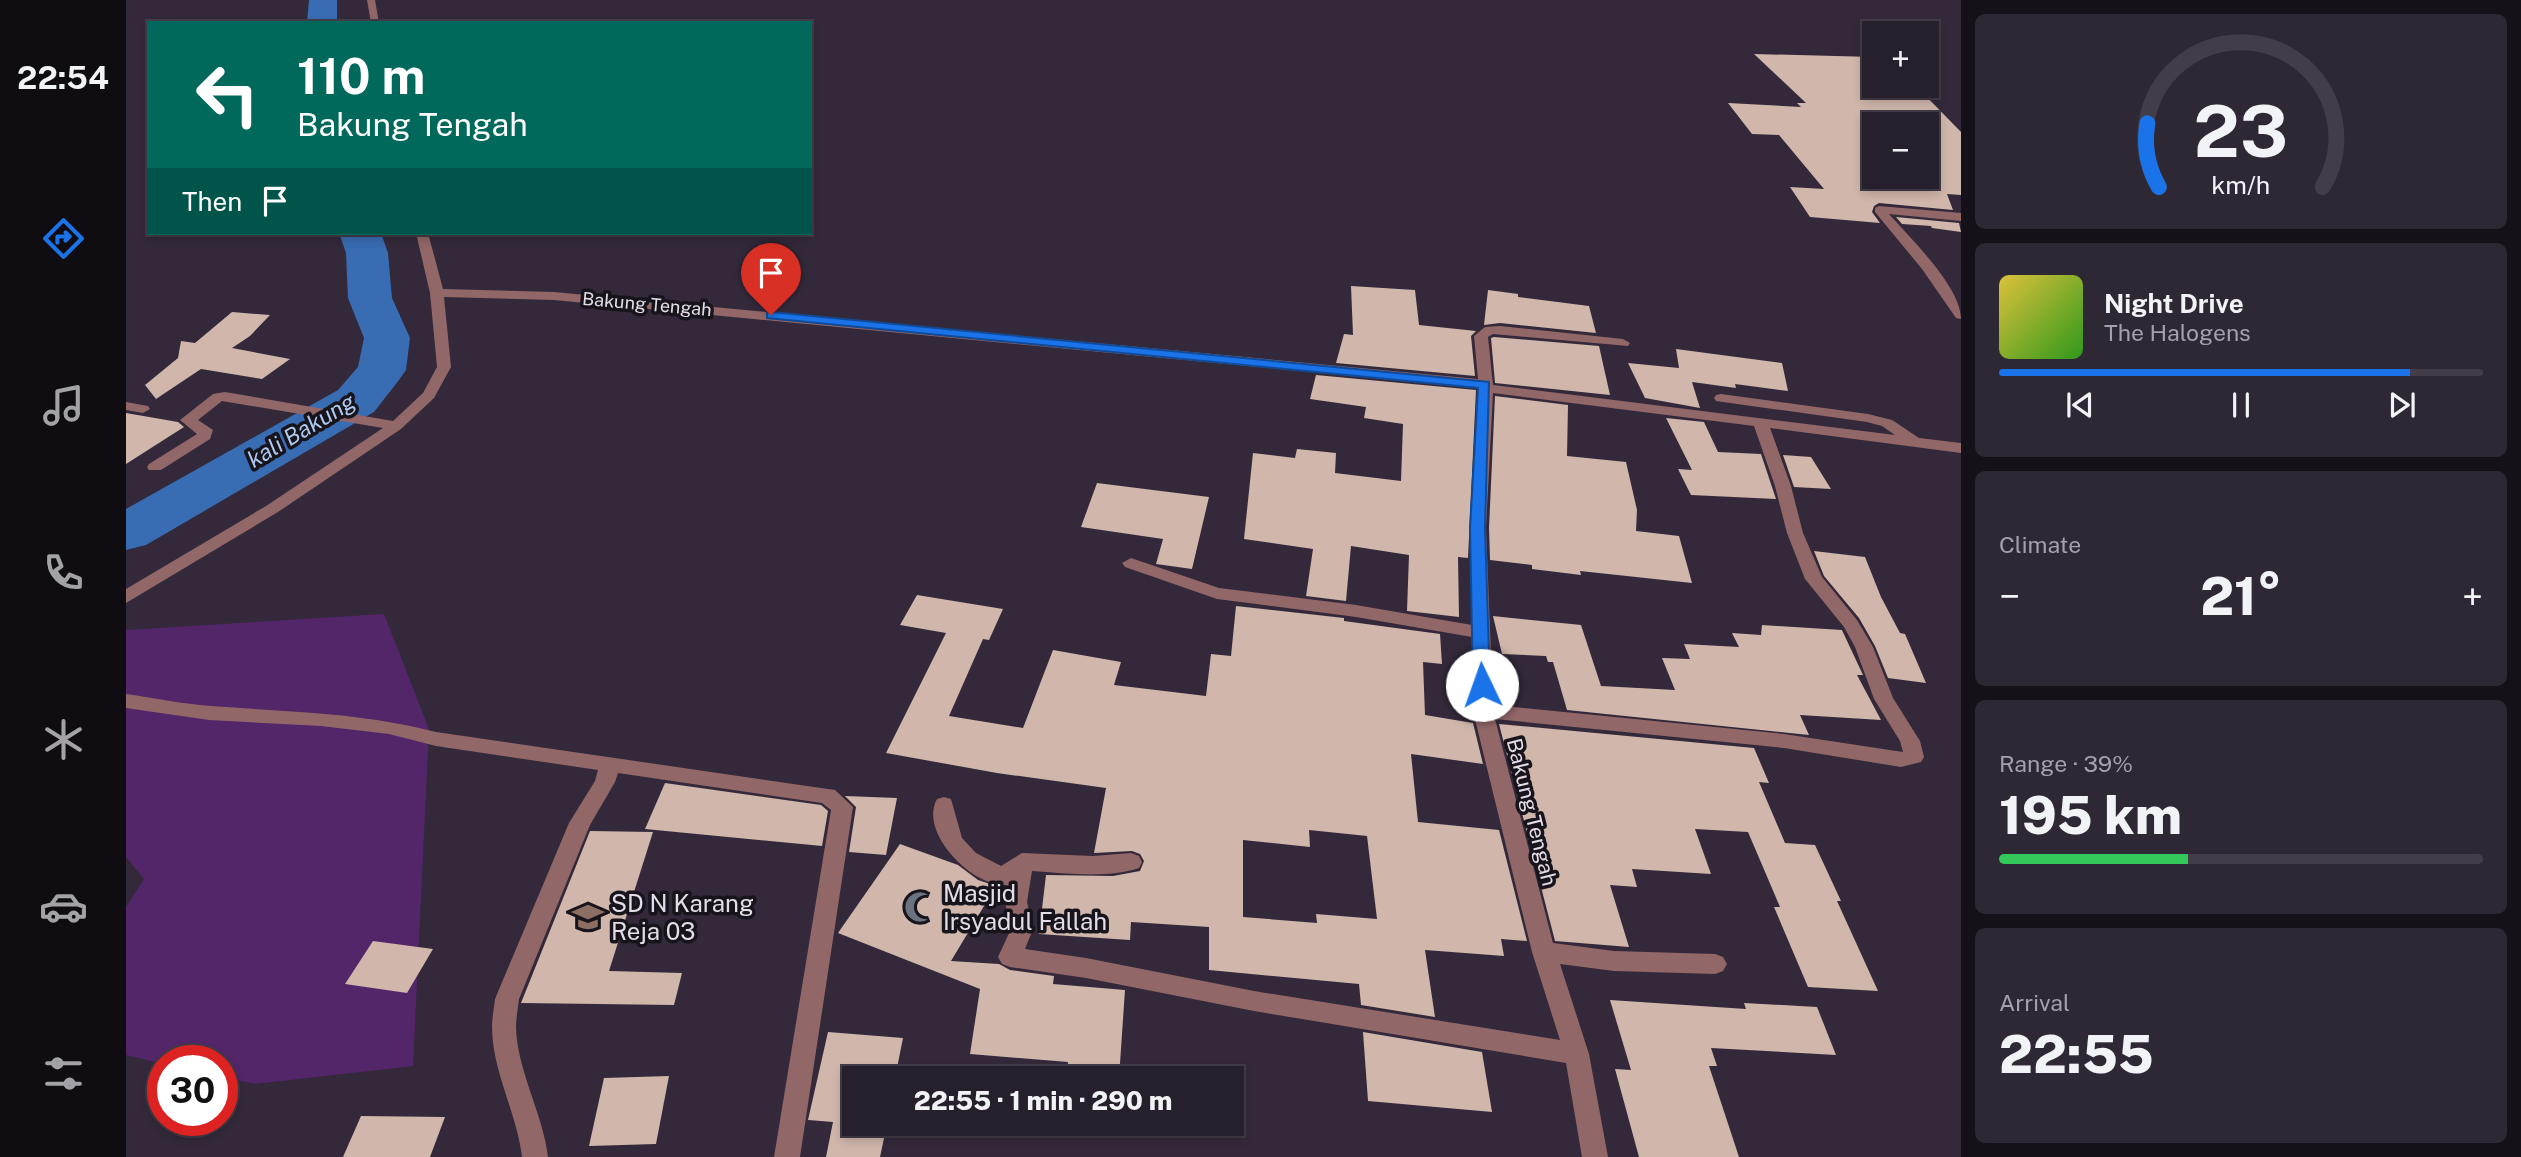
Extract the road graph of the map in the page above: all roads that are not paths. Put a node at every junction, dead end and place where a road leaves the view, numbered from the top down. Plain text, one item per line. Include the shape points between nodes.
1 (372, 0) edge
2 (375, 21) edge
3 (1961, 217) edge
4 (422, 235) edge
5 (437, 293) junction
6 (1961, 315) edge
7 (1622, 344) dead end
8 (1485, 386) junction
9 (1721, 398) dead end
10 (126, 406) edge
11 (143, 409) dead end
12 (1760, 421) junction
13 (396, 426) junction
14 (1919, 444) junction
15 (1961, 447) edge
16 (155, 467) dead end
17 (1130, 563) dead end
18 (126, 597) edge
19 (1479, 632) junction
20 (126, 701) edge
21 (1483, 711) junction
22 (610, 764) junction
23 (944, 805) dead end
24 (1022, 862) junction
25 (1131, 862) dead end
26 (1544, 952) junction
27 (1715, 964) dead end
28 (1577, 1054) junction
29 (535, 1157) edge
30 (787, 1157) edge
31 (1595, 1157) edge

1 - 2 street
3 - 6 street via 1879,210
4 - 5 street
5 - 8 street, Bakung Tengah via 555,296
5 - 13 street via 444,367 429,395
7 - 8 street, Bakung Tengah via 1490,330 1481,336
8 - 12 street, Bakung Tengah
8 - 19 street, Bakung Tengah via 1478,528
9 - 14 street via 1876,420
10 - 11 street
12 - 14 street, Bakung Tengah
12 - 21 street via 1809,568 1864,647 1914,757 1901,761 1784,741
13 - 16 street via 218,397 188,420 205,429 205,436
13 - 18 street via 272,509
14 - 15 street, Bakung Tengah
17 - 19 street via 1217,593
19 - 21 street, Bakung Tengah
20 - 22 street via 209,713 389,726 436,739
21 - 26 street, Bakung Tengah
22 - 29 street via 580,823 507,999 504,1028
22 - 30 street via 828,796 842,807
23 - 24 street via 948,833 968,860 1004,877
24 - 25 street
24 - 28 street via 1016,902 1022,929 1010,957
26 - 27 street via 1614,961
26 - 28 street, Bakung Tengah
28 - 31 street, Bakung Tengah

